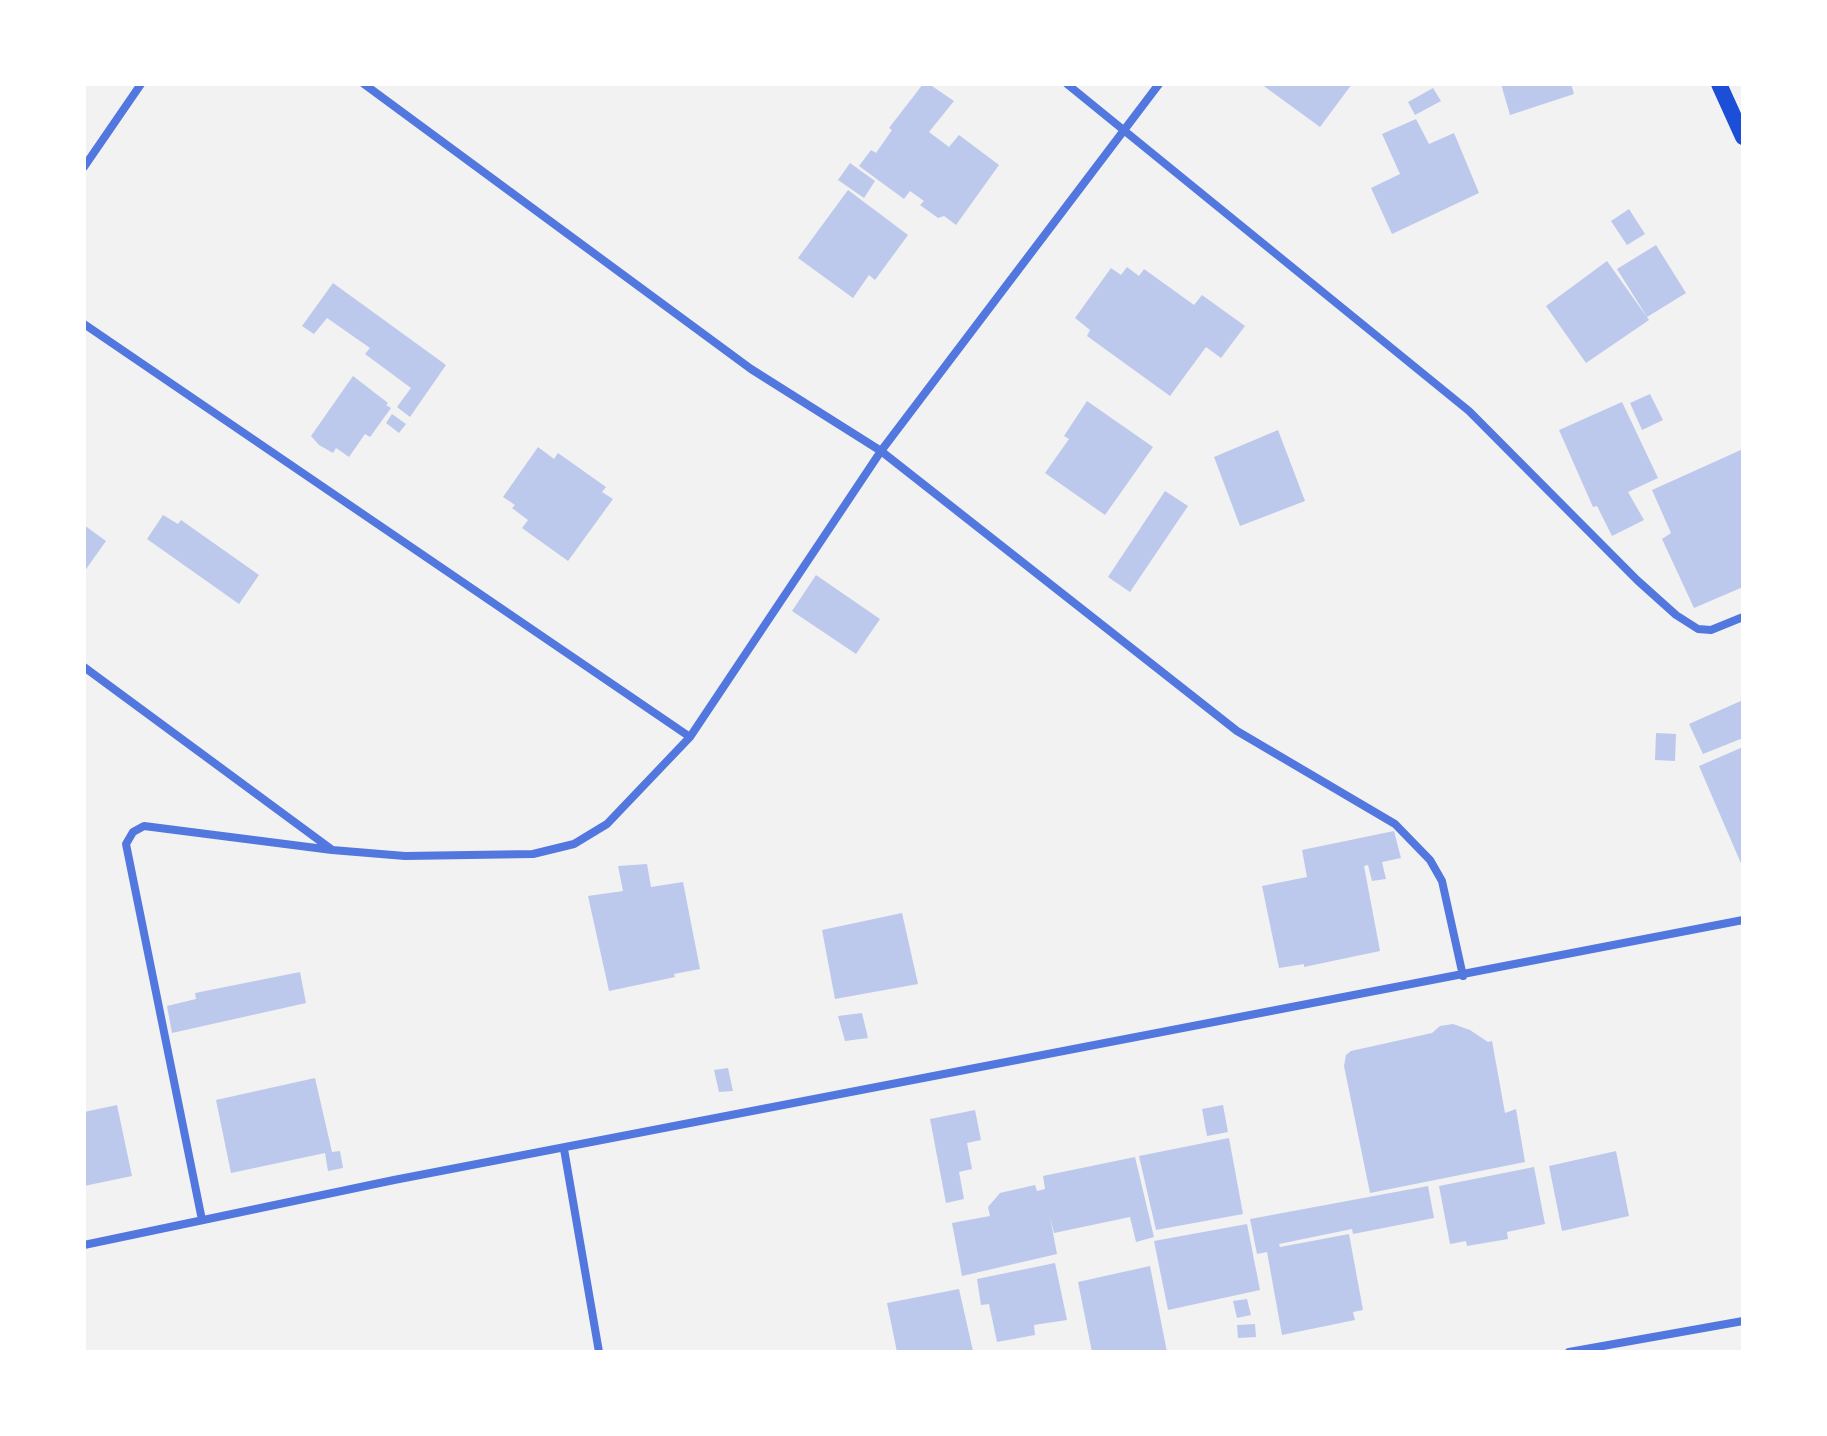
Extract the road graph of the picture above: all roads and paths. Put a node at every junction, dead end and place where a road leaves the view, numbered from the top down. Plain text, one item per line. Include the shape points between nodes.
1 (141, 84) edge
2 (364, 84) edge
3 (1067, 84) edge
4 (1159, 84) edge
5 (1719, 84) edge
6 (1125, 129) junction
7 (1743, 137) edge
8 (84, 167) edge
9 (84, 324) edge
10 (881, 451) junction
11 (1743, 617) edge
12 (84, 667) edge
13 (690, 737) junction
14 (332, 850) junction
15 (1743, 920) edge
16 (1463, 976) junction
17 (564, 1149) junction
18 (202, 1220) junction
19 (84, 1245) edge
20 (1743, 1321) edge
21 (599, 1352) edge
22 (1569, 1352) edge

1 - 8 street
2 - 10 street via 751,369
3 - 6 street
4 - 6 street
5 - 7 main road
6 - 10 street
6 - 11 street via 1469,411 1676,615 1698,629 1711,630
9 - 13 street
10 - 13 street
10 - 16 street via 1237,731 1395,824 1442,881
12 - 14 street
13 - 14 street via 607,824 574,844 533,854 405,856
14 - 18 street via 144,826 126,844
15 - 16 street
16 - 17 street
17 - 18 street
17 - 21 street
18 - 19 street
20 - 22 street

